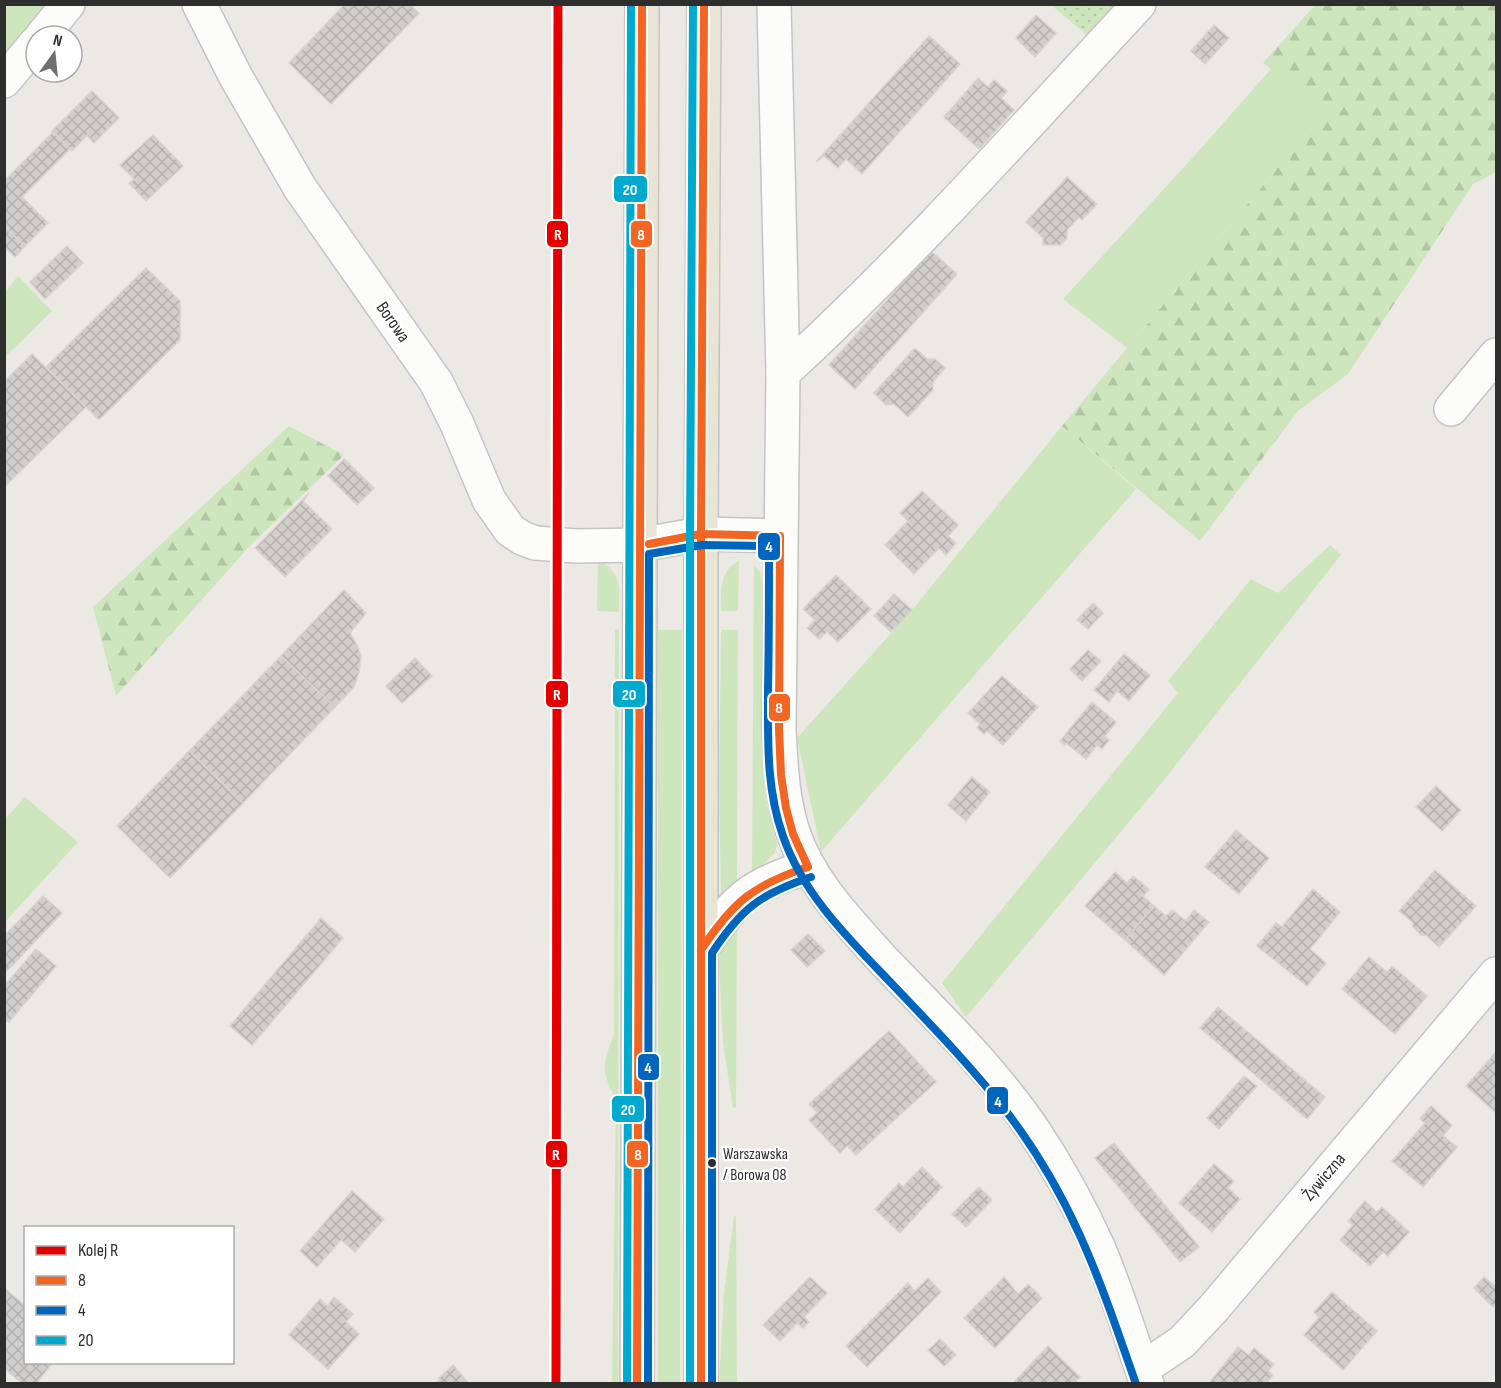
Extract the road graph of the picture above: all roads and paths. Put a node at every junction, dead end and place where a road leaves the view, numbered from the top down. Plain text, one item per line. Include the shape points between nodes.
1 (68, 4) edge
2 (199, 4) edge
3 (642, 4) edge
4 (704, 4) edge
5 (774, 4) edge
6 (1139, 4) edge
7 (52, 24) edge
8 (24, 57) edge
9 (4, 81) edge
10 (1497, 355) edge
11 (783, 373) junction
12 (1451, 409) dead end
13 (701, 534) junction
14 (780, 536) junction
15 (639, 545) junction
16 (808, 867) junction
17 (701, 950) junction
18 (1497, 974) edge
19 (1145, 1376) edge
20 (637, 1383) edge
21 (701, 1383) edge

1 - 7 street
2 - 15 street, Borowa via 300,188 436,382 500,518 510,530 536,543
3 - 15 main road
4 - 13 main road
5 - 11 street
6 - 11 street via 963,193
8 - 9 street
10 - 12 street
11 - 14 street
13 - 14 street
13 - 15 street, Borowa
13 - 17 main road
14 - 16 street via 781,775 788,817
15 - 20 main road
16 - 17 street via 747,892 721,919
16 - 19 street via 851,924 982,1065 1034,1132 1069,1188 1098,1247
17 - 21 main road
18 - 19 street, Żywiczna via 1213,1309

